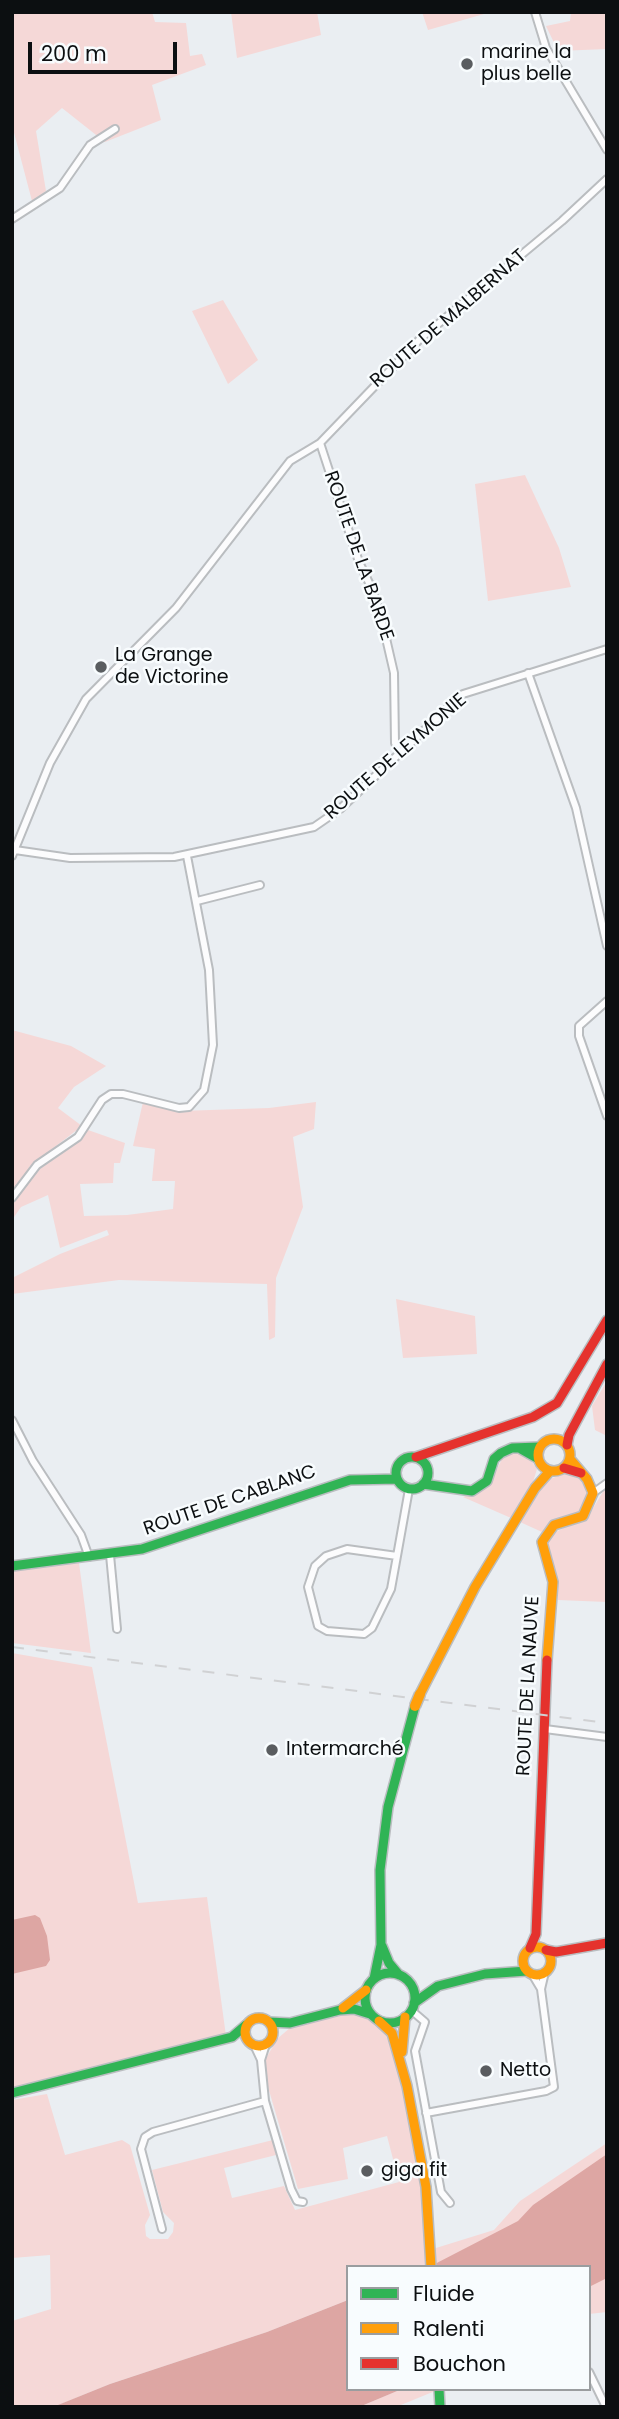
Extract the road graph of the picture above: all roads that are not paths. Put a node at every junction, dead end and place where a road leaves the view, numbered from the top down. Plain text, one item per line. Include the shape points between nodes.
1 (535, 12) edge
2 (115, 129) dead end
3 (607, 149) edge
4 (607, 179) edge
5 (12, 219) edge
6 (320, 443) junction
7 (607, 649) edge
8 (528, 673) junction
9 (399, 752) junction
10 (14, 853) edge
11 (187, 856) junction
12 (260, 885) dead end
13 (197, 901) junction
14 (607, 946) edge
15 (607, 1001) edge
16 (607, 1116) edge
17 (12, 1198) edge
18 (607, 1320) edge
19 (607, 1364) edge
20 (592, 1391) junction
21 (12, 1420) edge
22 (554, 1438) junction
23 (567, 1445) junction
24 (438, 1449) junction
25 (416, 1457) junction
26 (542, 1460) junction
27 (567, 1464) junction
28 (397, 1467) junction
29 (427, 1469) junction
30 (381, 1477) junction
31 (397, 1479) junction
32 (607, 1483) edge
33 (423, 1484) junction
34 (441, 1485) junction
35 (409, 1489) junction
36 (593, 1493) junction
37 (110, 1555) junction
38 (397, 1556) junction
39 (89, 1557) junction
40 (12, 1566) edge
41 (117, 1629) dead end
42 (544, 1729) junction
43 (607, 1737) edge
44 (536, 1934) junction
45 (607, 1943) edge
46 (382, 1945) junction
47 (545, 1949) junction
48 (527, 1953) junction
49 (548, 1969) junction
50 (530, 1972) junction
51 (485, 1974) junction
52 (400, 1975) junction
53 (374, 1979) junction
54 (409, 1982) junction
55 (438, 1986) junction
56 (541, 1989) junction
57 (366, 1990) junction
58 (340, 2010) junction
59 (410, 2010) junction
60 (375, 2017) junction
61 (246, 2025) junction
62 (271, 2027) junction
63 (232, 2037) junction
64 (251, 2043) junction
65 (266, 2043) junction
66 (261, 2060) junction
67 (402, 2063) junction
68 (12, 2093) edge
69 (265, 2101) junction
70 (426, 2113) junction
71 (303, 2202) dead end
72 (450, 2203) dead end
73 (162, 2229) dead end
74 (431, 2265) edge
75 (591, 2376) edge
76 (606, 2407) edge

1 - 3 street via 546,48
2 - 5 street via 90,145 60,188
4 - 6 street, ROUTE DE MALBERNAT via 420,339
6 - 9 street, ROUTE DE LA BARDE via 382,621 394,673
6 - 10 street, ROUTE DE MALBERNAT via 290,461 176,608 86,699 50,763
7 - 8 street, ROUTE DE LEYMONIE
8 - 9 street, ROUTE DE LEYMONIE via 463,694
8 - 14 street via 576,808
9 - 11 street, ROUTE DE LEYMONIE via 314,827
10 - 11 street, ROUTE DE LEYMONIE via 71,858
11 - 13 street
12 - 13 street
13 - 17 street via 209,970 213,1045 204,1090 189,1107 179,1108 111,1094 102,1100 79,1137 37,1165
15 - 16 street via 579,1026
18 - 24 main road via 557,1403 533,1417
19 - 20 main road
20 - 22 main road
20 - 23 main road
21 - 39 street via 81,1535
22 - 23 main road
22 - 26 main road
23 - 27 main road
24 - 25 main road
24 - 29 main road
25 - 28 main road via 402,1460
25 - 29 main road
26 - 27 main road
26 - 34 main road via 520,1448 500,1453 487,1481 471,1491
26 - 46 main road, bridge via 535,1488 475,1587 415,1706 383,1834
27 - 36 main road via 583,1474
28 - 30 main road
28 - 31 main road
29 - 33 main road
29 - 34 main road
30 - 31 main road
30 - 37 main road, ROUTE DE CABLANC via 350,1480 142,1549
31 - 35 main road
32 - 36 street
33 - 34 main road
33 - 35 main road
35 - 38 street
36 - 42 main road, ROUTE DE LA NAUVE via 583,1516 554,1525 542,1542 553,1582
37 - 39 main road, ROUTE DE CABLANC
37 - 41 street
38 - 38 street via 391,1588 372,1628 364,1634 318,1626 308,1587 315,1566 326,1556 347,1549
39 - 40 main road, ROUTE DE CABLANC
42 - 43 street
42 - 44 main road, ROUTE DE LA NAUVE
44 - 47 main road, ROUTE DE LA NAUVE
44 - 48 main road, ROUTE DE LA NAUVE
45 - 47 main road via 556,1952
45 - 49 main road via 559,1959
46 - 52 main road
46 - 53 main road
47 - 48 main road
47 - 49 main road, ROUTE DE LA NAUVE via 550,1957
48 - 50 main road
48 - 51 main road
49 - 50 main road
49 - 56 street
50 - 51 main road
50 - 56 street
51 - 55 main road
52 - 53 main road via 386,1973
52 - 54 main road
53 - 57 main road
54 - 55 main road
54 - 59 main road
55 - 59 main road
56 - 70 street via 554,2087
57 - 58 main road
57 - 60 main road via 366,2007
58 - 60 main road via 354,2009
58 - 62 main road
59 - 60 main road via 393,2023
59 - 67 main road via 402,2024
59 - 70 street via 425,2022 415,2046
60 - 67 main road via 392,2033
61 - 62 main road via 256,2018
61 - 63 main road
61 - 64 main road
62 - 65 main road
63 - 64 main road
63 - 68 main road
64 - 65 main road
64 - 66 street
65 - 66 street
66 - 69 street
67 - 74 main road via 422,2158
69 - 71 street via 291,2189 297,2201
69 - 73 street via 145,2137 141,2149
70 - 72 street via 441,2192
75 - 76 street

